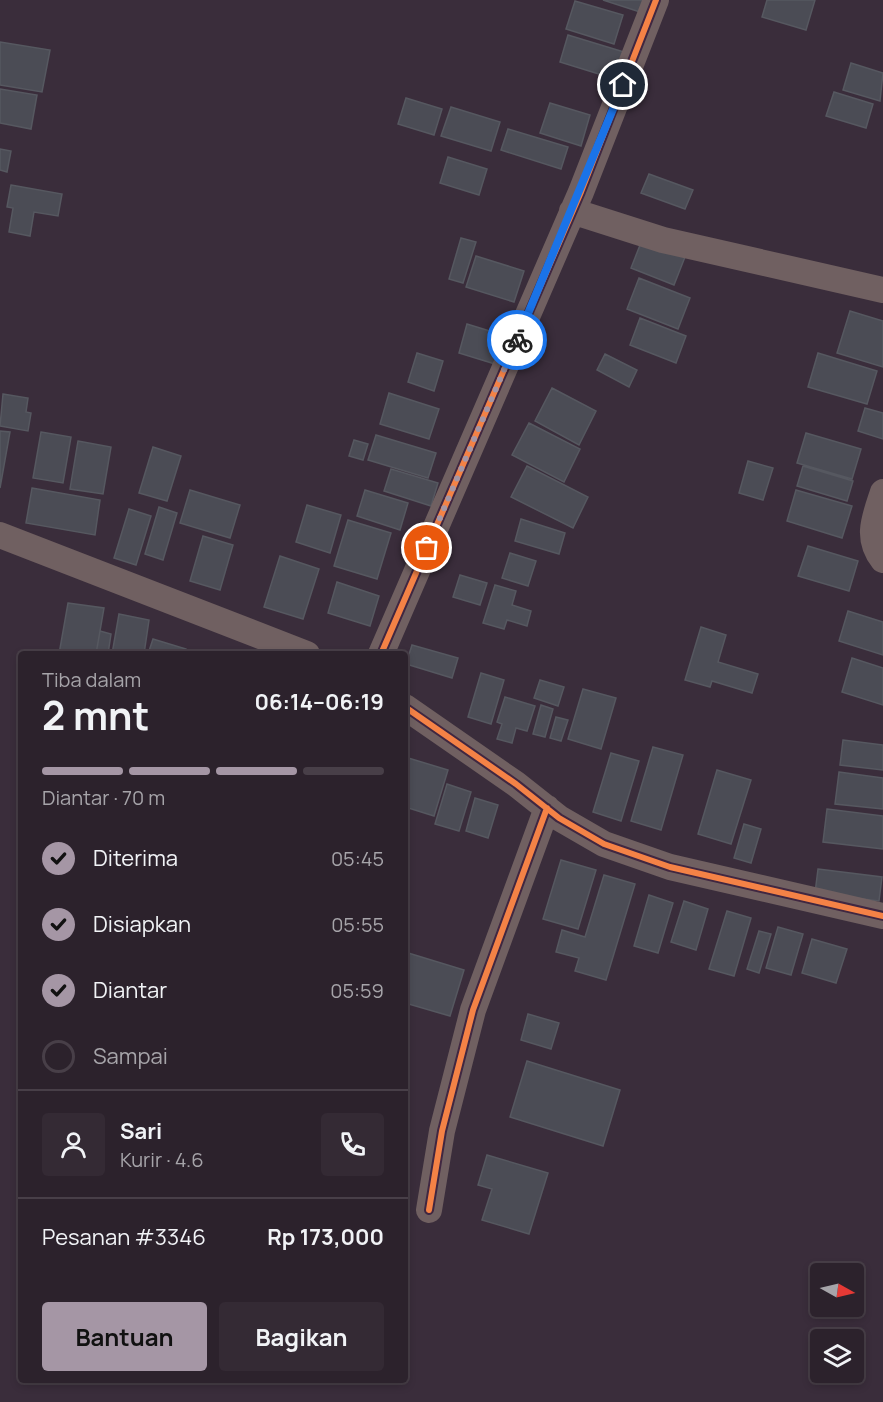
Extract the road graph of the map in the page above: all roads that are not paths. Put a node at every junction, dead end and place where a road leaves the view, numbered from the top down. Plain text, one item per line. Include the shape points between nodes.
1 (656, 0) edge
2 (572, 211) junction
3 (883, 290) edge
4 (883, 492) edge
5 (0, 535) edge
6 (883, 560) edge
7 (299, 651) edge
8 (382, 651) edge
9 (408, 709) edge
10 (547, 808) junction
11 (883, 916) edge
12 (429, 1210) dead end

1 - 2 street
2 - 3 street via 663,240
2 - 8 street
4 - 6 street via 872,528 874,549
5 - 7 street
9 - 10 street
10 - 11 street via 604,844 670,867
10 - 12 street via 473,1010 442,1131

